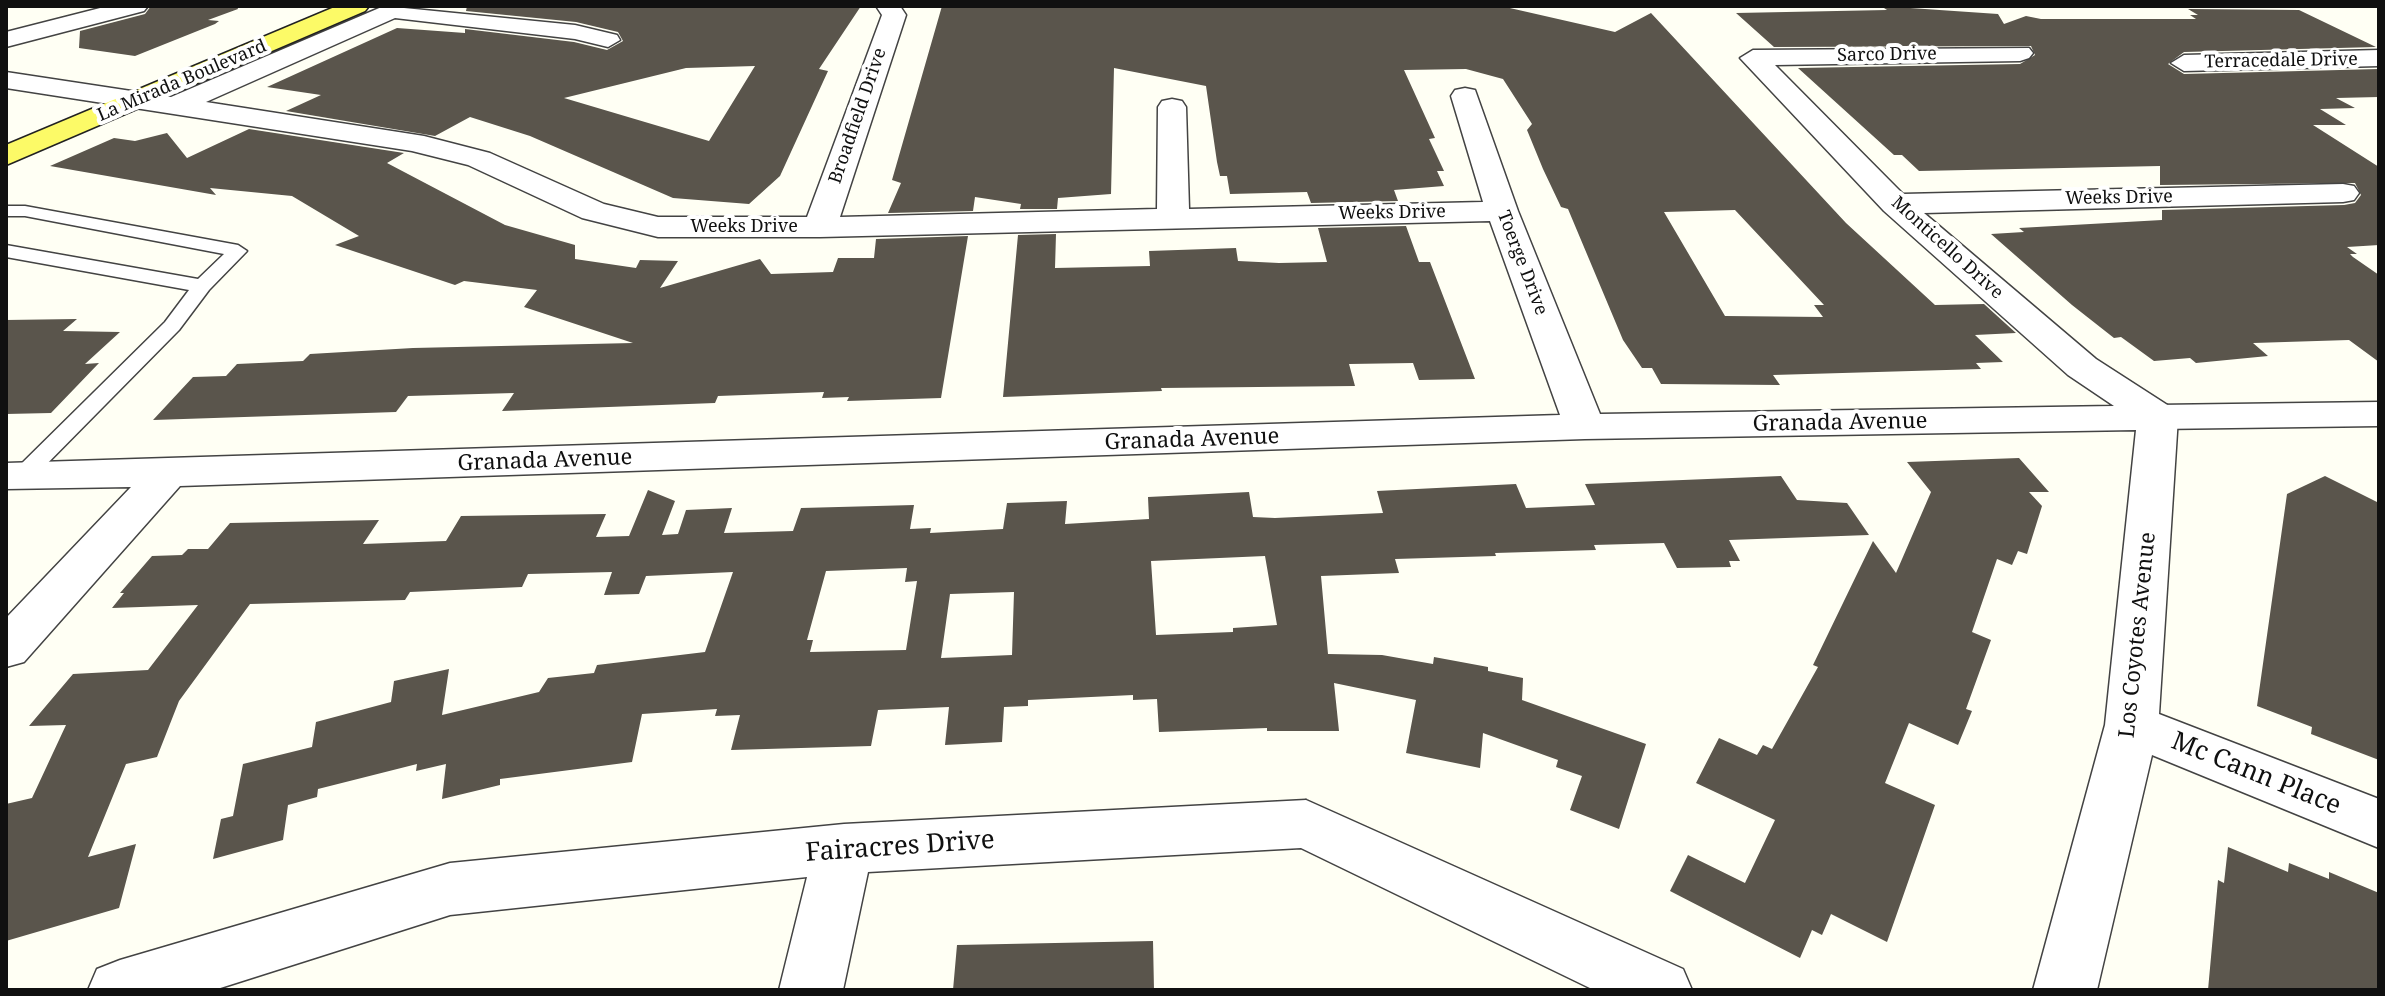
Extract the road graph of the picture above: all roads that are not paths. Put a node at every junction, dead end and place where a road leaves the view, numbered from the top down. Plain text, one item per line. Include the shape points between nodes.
1 (136, 6) edge
2 (314, 6) edge
3 (357, 6) edge
4 (888, 6) edge
5 (6, 40) edge
6 (608, 40) dead end
7 (2020, 53) dead end
8 (1753, 58) joint
9 (2379, 58) edge
10 (2184, 63) dead end
11 (6, 80) edge
12 (99, 95) junction
13 (1465, 96) dead end
14 (136, 101) junction
15 (171, 107) junction
16 (1172, 107) dead end
17 (6, 133) edge
18 (6, 156) edge
19 (2343, 193) dead end
20 (6, 196) edge
21 (1895, 204) junction
22 (16, 211) edge
23 (1502, 211) junction
24 (1173, 218) junction
25 (820, 227) junction
26 (6, 251) edge
27 (202, 286) junction
28 (2379, 414) edge
29 (2158, 417) junction
30 (1585, 427) junction
31 (168, 473) junction
32 (14, 476) edge
33 (6, 649) edge
34 (2132, 725) junction
35 (2379, 824) edge
36 (844, 849) junction
37 (120, 990) edge
38 (811, 990) edge
39 (1660, 990) edge
40 (2065, 990) edge

1 - 5 street
2 - 12 main road, La Mirada Boulevard
3 - 14 main road, La Mirada Boulevard
4 - 25 street, Broadfield Drive via 894,15
6 - 15 street via 392,11
7 - 8 street, Sarco Drive
8 - 21 street, Monticello Drive
9 - 10 street, Terracedale Drive
11 - 12 street, Weeks Drive
12 - 14 street, Weeks Drive
12 - 17 main road, La Mirada Boulevard
13 - 23 street, Toerge Drive
14 - 15 street, Weeks Drive
14 - 18 main road, La Mirada Boulevard
15 - 25 street, Weeks Drive via 414,142 479,159 593,211 658,227
16 - 24 street
19 - 21 street, Weeks Drive
20 - 22 lane via 21,202
21 - 29 street, Monticello Drive via 2082,367
22 - 27 lane via 238,251
23 - 24 street, Weeks Drive
23 - 30 street, Toerge Drive
24 - 25 street, Weeks Drive
26 - 27 lane
27 - 32 lane via 172,326
28 - 29 street, Granada Avenue
29 - 30 street, Granada Avenue
29 - 34 street, Los Coyotes Avenue
30 - 31 street, Granada Avenue
31 - 32 street, Granada Avenue
31 - 33 street
34 - 35 street, Mc Cann Place
34 - 40 street, Los Coyotes Avenue
36 - 37 street, Fairacres Drive via 450,889
36 - 38 street
36 - 39 street, Fairacres Drive via 1306,824

